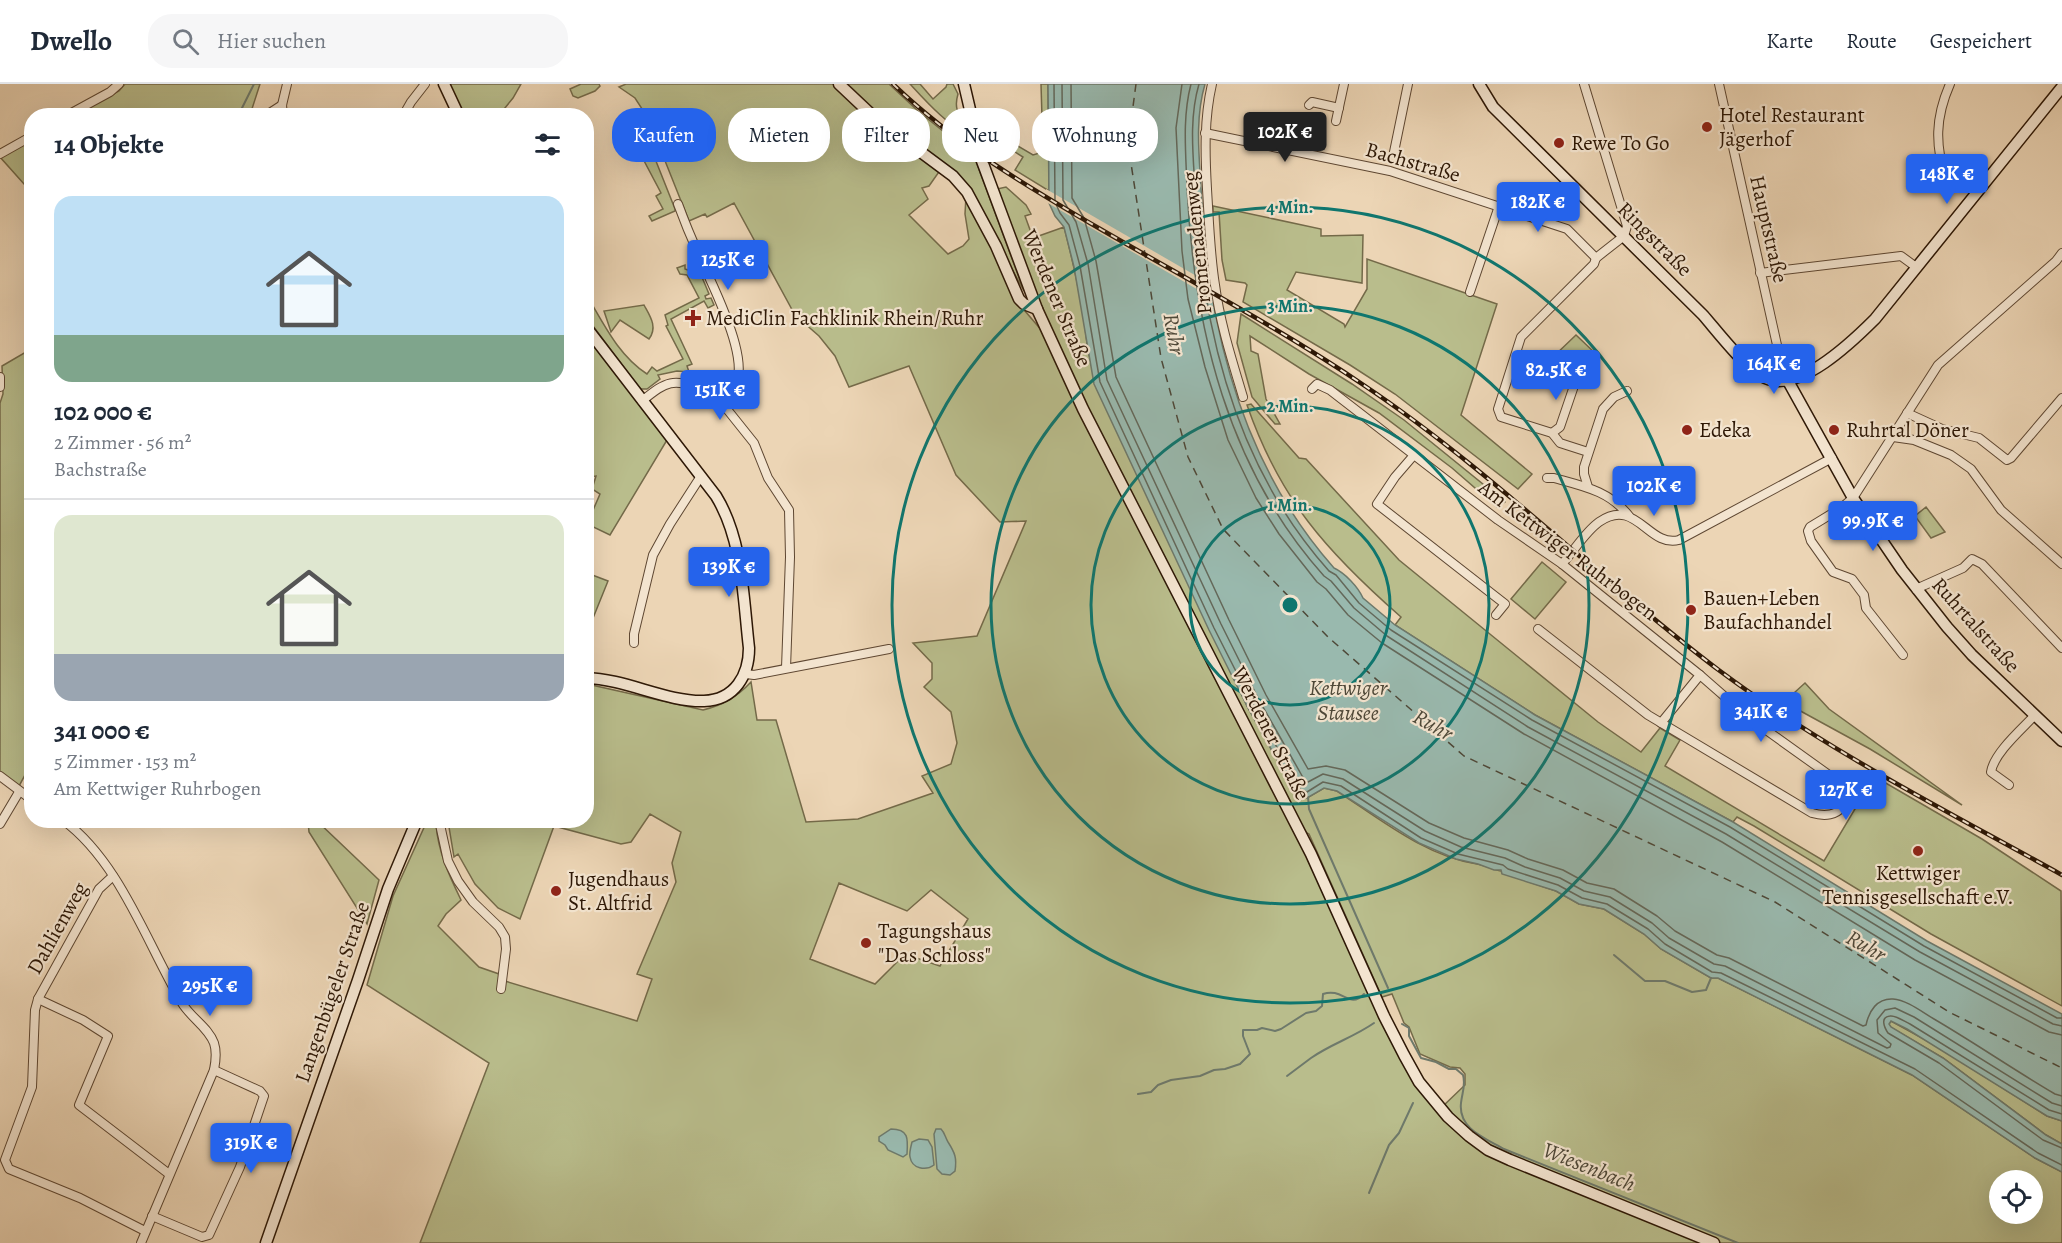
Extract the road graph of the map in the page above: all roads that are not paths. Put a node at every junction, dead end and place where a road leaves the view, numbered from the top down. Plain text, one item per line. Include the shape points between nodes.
1 (119, 84) edge
2 (287, 84) edge
3 (424, 84) edge
4 (444, 84) edge
5 (839, 84) edge
6 (964, 84) edge
7 (1212, 84) edge
8 (1344, 84) edge
9 (1408, 84) edge
10 (1479, 84) edge
11 (1584, 84) edge
12 (1719, 84) edge
13 (1950, 84) edge
14 (2062, 87) edge
15 (282, 105) junction
16 (1309, 105) dead end
17 (81, 108) edge
18 (277, 108) edge
19 (283, 108) edge
20 (409, 108) edge
21 (454, 108) edge
22 (1339, 108) junction
23 (1336, 121) dead end
24 (1205, 133) junction
25 (24, 140) edge
26 (1394, 152) dead end
27 (0, 154) edge
28 (1947, 180) dead end
29 (678, 204) dead end
30 (1499, 207) junction
31 (1624, 236) junction
32 (2062, 253) edge
33 (1596, 258) junction
34 (1916, 267) junction
35 (1760, 273) junction
36 (1470, 292) dead end
37 (1037, 309) junction
38 (594, 338) edge
39 (0, 377) edge
40 (1576, 380) dead end
41 (1788, 381) junction
42 (0, 387) edge
43 (1312, 389) dead end
44 (1627, 391) dead end
45 (720, 392) junction
46 (1243, 397) dead end
47 (2062, 398) edge
48 (642, 401) junction
49 (1908, 413) junction
50 (1552, 434) junction
51 (1893, 437) junction
52 (1588, 452) junction
53 (1414, 455) junction
54 (1832, 458) junction
55 (701, 476) junction
56 (1547, 478) dead end
57 (1588, 488) junction
58 (1853, 498) junction
59 (1629, 516) junction
60 (1562, 564) junction
61 (2062, 564) edge
62 (1916, 589) junction
63 (1496, 615) dead end
64 (1538, 629) dead end
65 (634, 642) dead end
66 (2062, 648) edge
67 (889, 649) dead end
68 (1903, 655) dead end
69 (786, 668) junction
70 (746, 674) junction
71 (1700, 675) junction
72 (594, 679) edge
73 (2035, 715) junction
74 (1661, 723) junction
75 (2062, 741) edge
76 (0, 776) edge
77 (2009, 785) dead end
78 (19, 792) junction
79 (24, 795) edge
80 (0, 824) edge
81 (72, 828) edge
82 (414, 828) edge
83 (441, 828) edge
84 (113, 876) junction
85 (501, 989) dead end
86 (39, 999) junction
87 (214, 1070) junction
88 (169, 1174) junction
89 (152, 1216) junction
90 (146, 1231) junction
91 (141, 1243) edge
92 (266, 1243) edge
93 (1714, 1243) edge

1 - 17 street
2 - 15 street
3 - 20 street
4 - 21 main road
5 - 37 main road via 875,118 964,186 1019,299
6 - 37 main road, Werdener Straße via 981,161
7 - 24 street, Promenadenweg
8 - 22 street
9 - 26 street
10 - 31 main road, Ringstraße via 1493,107
11 - 31 street via 1626,218
12 - 35 street, Hauptstraße
13 - 28 street via 1938,120 1941,163
14 - 34 main road
15 - 18 street
15 - 19 street
16 - 22 street via 1312,102
22 - 23 street
24 - 30 street, Bachstraße via 1390,171
24 - 46 street, Promenadenweg via 1215,287
25 - 27 street
29 - 45 street via 735,343 737,380 731,388
30 - 33 street, Bachstraße via 1567,229
30 - 36 street
31 - 33 street
31 - 41 main road, Ringstraße via 1759,374 1772,381
32 - 49 street via 1938,365
33 - 50 street via 1521,337 1497,410 1501,417
34 - 35 street via 1902,256
34 - 41 main road via 1853,341 1807,374
35 - 41 street, Hauptstraße
37 - 93 main road, Werdener Straße via 1083,409 1311,854 1384,1016 1419,1082 1448,1117 1488,1150
38 - 48 main road
39 - 42 street
40 - 50 street via 1560,427
41 - 54 main road, Ruhrtalstraße
43 - 53 street, Am Kettwiger Ruhrbogen via 1317,384 1330,390
44 - 52 street via 1603,409
45 - 48 street via 673,382
45 - 69 street via 722,403 754,443 768,478 789,510
47 - 49 street via 2007,460 1979,438 1942,429
48 - 55 main road
49 - 51 street
50 - 52 street via 1560,443
51 - 58 street
51 - 61 street via 1914,440 1951,455 1971,469 2001,510
52 - 57 street via 1584,474
53 - 60 street, Am Kettwiger Ruhrbogen
53 - 63 street via 1377,504 1504,604
54 - 58 main road, Ruhrtalstraße
54 - 59 street via 1679,540 1663,540
55 - 65 street via 653,555
55 - 70 main road via 725,511 735,538 749,648
56 - 57 street
57 - 59 street via 1606,494
58 - 62 main road, Ruhrtalstraße
58 - 68 street via 1810,527 1808,535 1833,572 1852,579 1864,595 1866,608
59 - 60 street via 1612,516 1597,524
60 - 71 street, Am Kettwiger Ruhrbogen
62 - 66 street via 1963,568 1972,559 1982,564
62 - 73 main road, Ruhrtalstraße via 1972,655
64 - 74 street, Am Kettwiger Ruhrbogen
67 - 69 street
69 - 70 street
70 - 72 main road via 732,690 706,701
71 - 74 street
71 - 74 street, Am Kettwiger Ruhrbogen via 1753,720 1836,780 1844,793 1837,813 1812,813
73 - 75 main road, Ruhrtalstraße
73 - 77 street via 1992,767 1995,777
76 - 78 street
78 - 79 street
78 - 80 street
81 - 84 street
82 - 92 main road, Langenbügeler Straße via 388,889
83 - 85 street via 448,861 458,881 505,937
84 - 86 street, Dahlienweg via 99,889
84 - 87 street via 183,1005 211,1037 216,1050
86 - 88 street via 108,1036 79,1105
86 - 90 street, Dahlienweg via 35,1010 33,1087 5,1160 9,1169
87 - 88 street
87 - 89 street via 264,1096 240,1167 209,1235 202,1237
88 - 89 street
89 - 90 street
90 - 91 street

